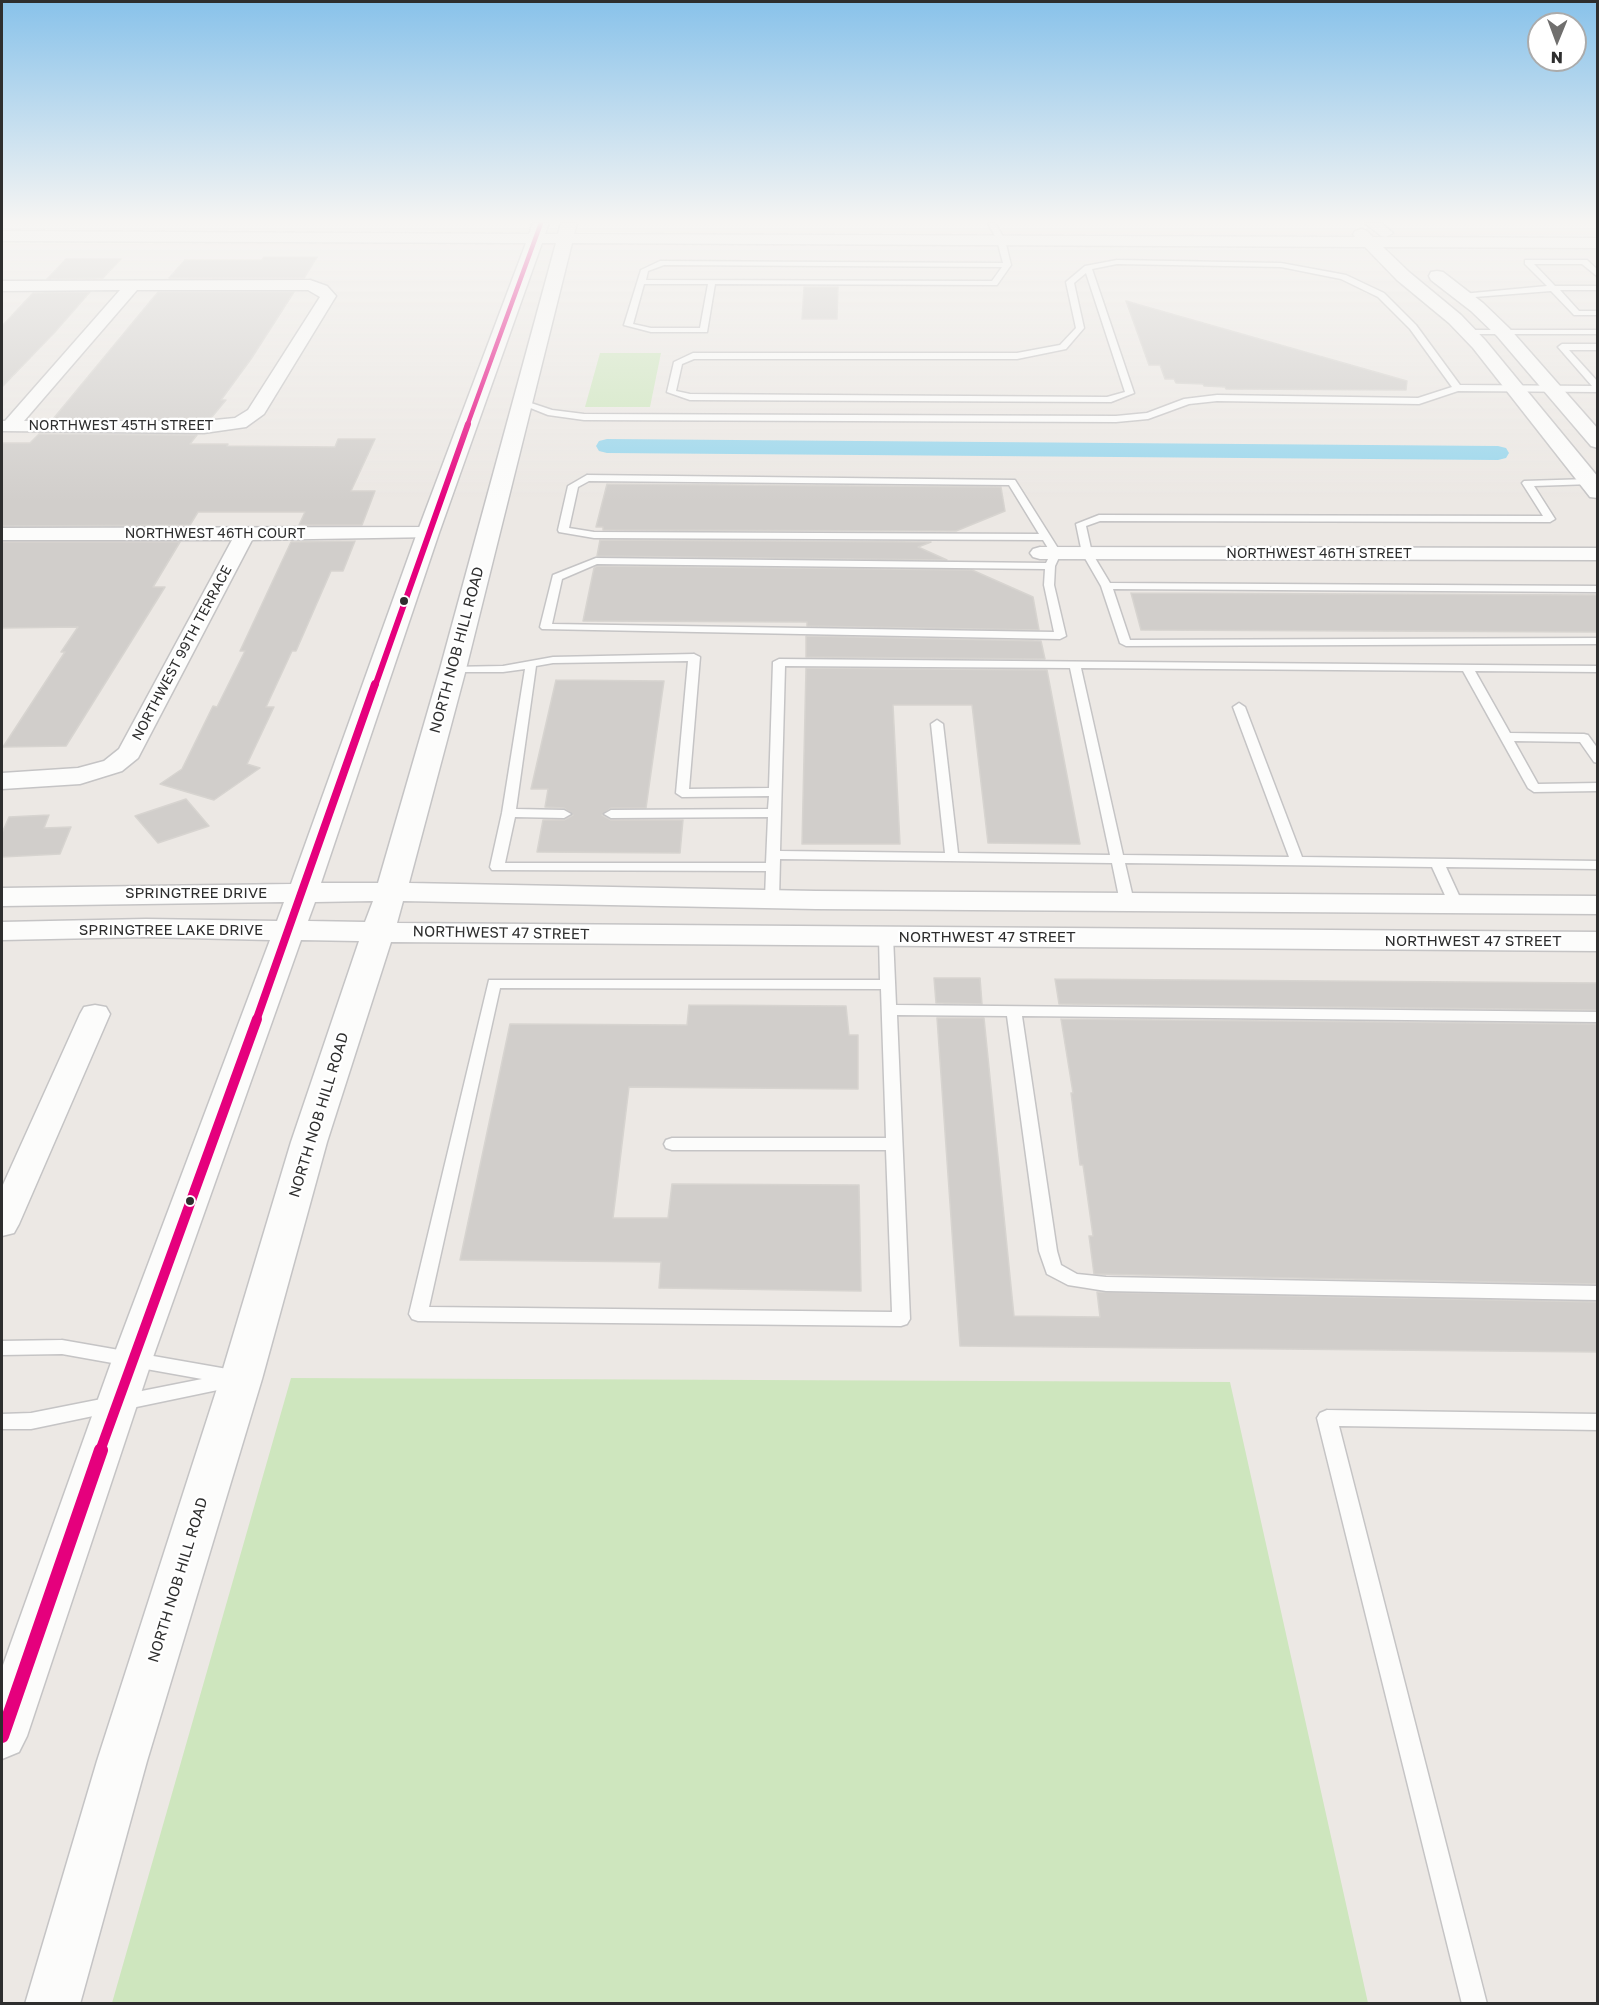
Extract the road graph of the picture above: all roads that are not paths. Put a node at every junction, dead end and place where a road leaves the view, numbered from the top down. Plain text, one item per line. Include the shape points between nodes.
1 (105, 317) edge
2 (315, 317) edge
3 (507, 317) edge
4 (544, 317) edge
5 (630, 317) edge
6 (706, 317) edge
7 (1078, 317) edge
8 (1104, 317) edge
9 (1403, 317) edge
10 (1452, 317) edge
11 (1485, 317) edge
12 (1467, 332) junction
13 (1503, 332) junction
14 (1598, 332) edge
15 (1598, 347) edge
16 (1457, 388) junction
17 (1598, 388) edge
18 (1514, 389) junction
19 (1553, 389) junction
20 (522, 403) junction
21 (6, 426) edge
22 (1598, 442) edge
23 (1593, 487) edge
24 (428, 533) junction
25 (2, 534) edge
26 (245, 534) junction
27 (1048, 552) junction
28 (1087, 553) junction
29 (1598, 554) edge
30 (1106, 586) junction
31 (1598, 589) edge
32 (1598, 641) edge
33 (531, 664) junction
34 (1075, 665) junction
35 (1467, 668) junction
36 (453, 669) junction
37 (1598, 669) edge
38 (1239, 706) dead end
39 (938, 724) dead end
40 (1505, 737) junction
41 (1598, 759) edge
42 (2, 781) edge
43 (1598, 787) edge
44 (775, 792) junction
45 (510, 813) junction
46 (611, 813) dead end
47 (775, 813) junction
48 (564, 814) dead end
49 (952, 857) junction
50 (1116, 859) junction
51 (773, 861) junction
52 (1297, 861) junction
53 (1437, 863) junction
54 (1598, 865) edge
55 (303, 892) junction
56 (391, 892) junction
57 (2, 897) edge
58 (772, 899) junction
59 (816, 900) junction
60 (1126, 902) junction
61 (1456, 904) junction
62 (1598, 905) edge
63 (2, 931) edge
64 (287, 931) junction
65 (376, 932) junction
66 (815, 936) junction
67 (886, 936) junction
68 (1472, 941) junction
69 (1598, 942) edge
70 (888, 985) junction
71 (888, 1010) junction
72 (1014, 1011) junction
73 (95, 1014) dead end
74 (1598, 1017) edge
75 (672, 1144) dead end
76 (894, 1144) junction
77 (2, 1224) edge
78 (1598, 1293) edge
79 (2, 1348) edge
80 (132, 1360) junction
81 (242, 1379) junction
82 (118, 1403) junction
83 (2, 1422) edge
84 (1598, 1422) edge
85 (2, 1736) edge
86 (52, 2004) edge
87 (1475, 2004) edge

1 - 21 street
2 - 21 street, NORTHWEST 45TH STREET via 255,414 240,423 204,427
3 - 24 street
4 - 20 street, NORTH NOB HILL ROAD
5 - 6 lane via 628,324 651,330 704,330
7 - 8 lane via 1080,328 1063,347 1017,356 693,356 678,362 671,392 690,397 1108,400 1130,393
9 - 16 lane
10 - 12 street
11 - 13 street
12 - 13 lane
12 - 18 street
13 - 14 lane
13 - 19 street
15 - 17 lane via 1562,347
16 - 18 lane
16 - 20 lane via 1419,400 1207,399 1187,401 1148,416 1116,419 584,417 551,413
17 - 19 lane
18 - 19 lane
18 - 23 street
19 - 22 street
20 - 36 street, NORTH NOB HILL ROAD
23 - 28 lane via 1527,483 1550,519 1099,518 1081,524
24 - 26 street, NORTHWEST 46TH COURT
24 - 55 street
25 - 26 street, NORTHWEST 46TH COURT
26 - 42 street, NORTHWEST 99TH TERRACE via 129,753 113,766 80,776
27 - 27 lane via 1012,482 587,478 573,486 563,530 594,535
27 - 27 lane via 1049,585 1060,636 546,627 557,577 596,561
27 - 28 street, NORTHWEST 46TH STREET
28 - 29 street, NORTHWEST 46TH STREET
28 - 30 lane
30 - 31 lane
30 - 32 lane via 1126,643
33 - 36 lane via 503,669
33 - 44 lane via 554,660 694,657 682,793
33 - 45 lane
34 - 35 lane via 1225,670
34 - 44 lane via 778,662
34 - 50 lane
35 - 37 lane
35 - 40 lane
36 - 56 street, NORTH NOB HILL ROAD
38 - 52 lane
39 - 49 lane
40 - 41 lane via 1584,738
40 - 43 lane via 1534,788
44 - 47 lane
45 - 48 lane
45 - 51 lane via 496,867
46 - 47 lane
47 - 51 lane
49 - 50 lane
49 - 51 lane
50 - 52 lane
50 - 60 lane
51 - 58 lane
52 - 53 lane
53 - 54 lane
53 - 61 lane
55 - 56 street, SPRINGTREE DRIVE
55 - 57 street, SPRINGTREE DRIVE
55 - 64 street
56 - 58 street
56 - 65 street, NORTH NOB HILL ROAD
58 - 59 street
59 - 60 street
59 - 66 street
60 - 61 street
61 - 62 street
61 - 68 street
63 - 64 street, SPRINGTREE LAKE DRIVE
64 - 65 street, SPRINGTREE LAKE DRIVE
64 - 80 street
65 - 66 street, NORTHWEST 47 STREET
65 - 81 street, NORTH NOB HILL ROAD via 309,1142
66 - 67 street, NORTHWEST 47 STREET
67 - 68 street, NORTHWEST 47 STREET
67 - 70 lane
68 - 69 street, NORTHWEST 47 STREET
70 - 71 lane
70 - 76 lane via 494,982 418,1314 901,1319
71 - 72 lane
71 - 76 lane
72 - 74 lane
72 - 78 lane via 1048,1251 1053,1269 1074,1280 1106,1284
73 - 77 street
75 - 76 lane
79 - 80 lane via 62,1347
80 - 81 lane
80 - 82 street
81 - 82 lane
81 - 86 street, NORTH NOB HILL ROAD via 122,1761
82 - 83 lane via 31,1421
82 - 85 street
84 - 87 lane via 1327,1418

